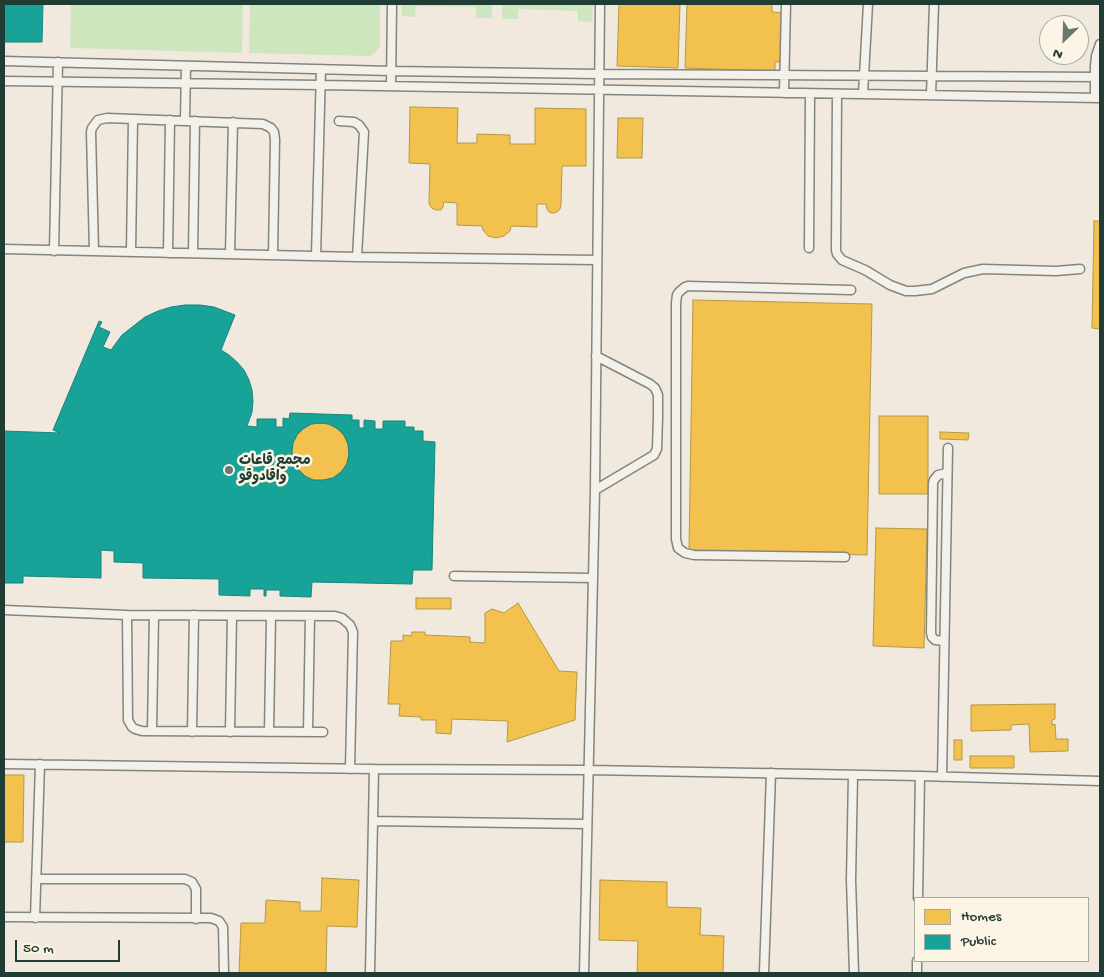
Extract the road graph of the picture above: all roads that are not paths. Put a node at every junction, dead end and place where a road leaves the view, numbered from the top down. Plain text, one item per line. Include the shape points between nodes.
1 (392, 4) edge
2 (600, 4) edge
3 (786, 4) edge
4 (868, 4) edge
5 (934, 4) edge
6 (1100, 44) edge
7 (4, 61) edge
8 (58, 62) junction
9 (186, 66) junction
10 (321, 69) junction
11 (391, 71) junction
12 (599, 74) junction
13 (726, 75) junction
14 (784, 75) junction
15 (864, 76) junction
16 (932, 76) junction
17 (1098, 77) edge
18 (4, 81) edge
19 (58, 82) junction
20 (185, 84) junction
21 (321, 85) junction
22 (391, 86) junction
23 (599, 90) junction
24 (726, 92) junction
25 (784, 93) junction
26 (810, 94) junction
27 (836, 94) junction
28 (863, 94) junction
29 (931, 95) junction
30 (1097, 98) edge
31 (133, 119) junction
32 (170, 120) junction
33 (185, 121) junction
34 (195, 121) junction
35 (339, 121) dead end
36 (233, 122) junction
37 (809, 248) dead end
38 (4, 249) edge
39 (54, 251) junction
40 (94, 252) junction
41 (131, 252) junction
42 (168, 253) junction
43 (193, 253) junction
44 (230, 254) junction
45 (273, 255) junction
46 (316, 256) junction
47 (357, 257) junction
48 (597, 260) junction
49 (1080, 269) dead end
50 (851, 290) dead end
51 (596, 356) junction
52 (658, 417) junction
53 (676, 418) junction
54 (948, 448) dead end
55 (947, 473) junction
56 (595, 490) junction
57 (845, 557) dead end
58 (454, 576) dead end
59 (593, 578) junction
60 (4, 610) edge
61 (127, 615) junction
62 (154, 615) junction
63 (194, 616) junction
64 (232, 616) junction
65 (271, 616) junction
66 (310, 616) junction
67 (944, 641) junction
68 (152, 731) junction
69 (192, 732) junction
70 (230, 732) junction
71 (269, 732) junction
72 (308, 732) junction
73 (323, 732) dead end
74 (4, 764) edge
75 (40, 764) junction
76 (350, 768) junction
77 (374, 769) junction
78 (589, 770) junction
79 (771, 773) junction
80 (853, 775) junction
81 (920, 776) junction
82 (942, 777) junction
83 (1100, 781) edge
84 (373, 821) junction
85 (587, 824) junction
86 (36, 879) junction
87 (918, 897) edge
88 (4, 917) edge
89 (35, 918) junction
90 (196, 918) junction
91 (224, 973) edge
92 (370, 973) edge
93 (584, 973) edge
94 (764, 973) edge
95 (854, 973) edge

1 - 11 lane
2 - 12 lane
3 - 14 lane
4 - 15 lane
5 - 16 lane
6 - 17 lane via 1096,56
7 - 8 lane
8 - 9 lane
8 - 19 lane
9 - 10 lane
9 - 20 lane
10 - 11 lane
10 - 21 lane
11 - 12 lane
11 - 22 lane
12 - 13 lane
12 - 23 lane
13 - 14 lane
13 - 24 lane
14 - 15 lane
14 - 25 lane
15 - 16 lane
15 - 28 lane
16 - 17 lane
16 - 29 lane
17 - 30 lane
18 - 19 lane
19 - 20 lane
19 - 39 lane
20 - 21 lane
20 - 33 lane
21 - 22 lane
21 - 46 lane
22 - 23 lane
23 - 24 lane
23 - 48 lane
24 - 25 lane
25 - 26 lane
26 - 27 lane
26 - 37 lane
27 - 28 lane
27 - 49 lane via 836,250 842,260 906,291 932,288 964,273 983,269
28 - 29 lane
29 - 30 lane
31 - 32 lane
31 - 40 lane via 102,118 92,128
31 - 41 lane
32 - 33 lane
32 - 42 lane
33 - 34 lane
34 - 36 lane
34 - 43 lane
35 - 47 lane via 358,124 364,132
36 - 44 lane
36 - 45 lane via 264,124 275,136
38 - 39 lane
39 - 40 lane
40 - 41 lane
41 - 42 lane
42 - 43 lane
43 - 44 lane
44 - 45 lane
45 - 46 lane
46 - 47 lane
47 - 48 lane
48 - 51 lane
50 - 53 lane via 685,287 676,299
51 - 52 lane via 655,388
51 - 56 lane
52 - 53 lane
52 - 56 lane via 654,454
53 - 57 lane via 676,544 681,551 694,554
54 - 55 lane
55 - 67 lane
55 - 67 lane via 938,475 933,486 931,633 935,640
56 - 59 lane
58 - 59 lane
59 - 78 lane
60 - 61 lane
61 - 62 lane
61 - 68 lane via 128,720 138,731
62 - 63 lane
62 - 68 lane
63 - 64 lane
63 - 69 lane
64 - 65 lane
64 - 70 lane
65 - 66 lane
65 - 71 lane
66 - 72 lane
66 - 76 lane via 345,619 352,628
67 - 82 lane
68 - 69 lane
69 - 70 lane
70 - 71 lane
71 - 72 lane
72 - 73 lane
74 - 75 lane
75 - 76 lane
75 - 86 lane
76 - 77 lane
77 - 78 lane
77 - 84 lane
78 - 79 lane
78 - 85 lane
79 - 80 lane
79 - 94 lane
80 - 81 lane
80 - 95 lane via 851,880
81 - 82 lane
81 - 87 lane
82 - 83 lane
84 - 85 lane
84 - 92 lane
85 - 93 lane
86 - 89 lane
86 - 90 lane via 185,879 196,889
88 - 89 lane
89 - 90 lane
90 - 91 lane via 211,918 222,927

